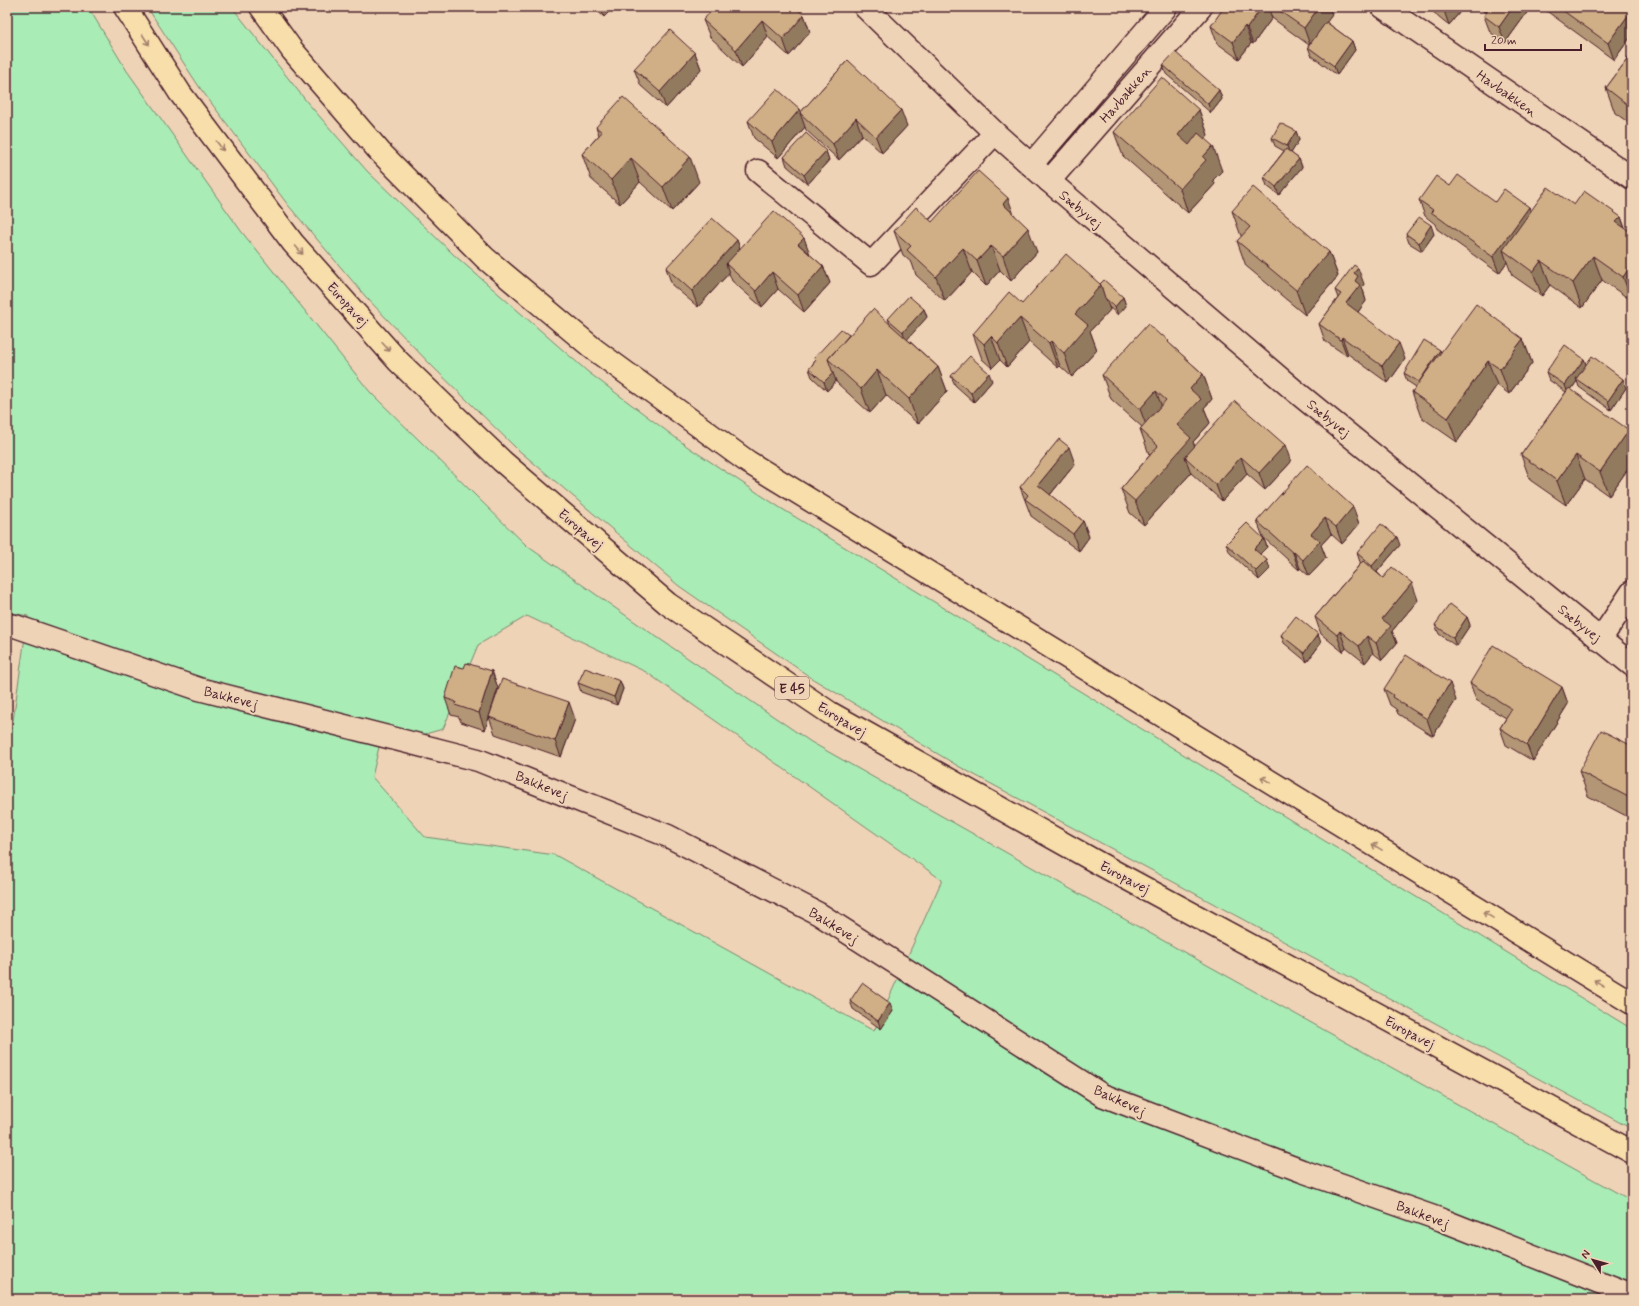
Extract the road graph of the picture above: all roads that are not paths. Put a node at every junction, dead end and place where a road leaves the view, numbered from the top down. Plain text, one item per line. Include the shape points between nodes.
1 (125, 7) edge
2 (261, 7) edge
3 (865, 7) edge
4 (1166, 7) edge
5 (1201, 7) edge
6 (1383, 7) edge
7 (995, 133) junction
8 (1031, 165) junction
9 (758, 172) dead end
10 (1632, 178) edge
11 (1049, 181) junction
12 (1632, 592) edge
13 (7, 625) edge
14 (1600, 640) junction
15 (1632, 665) edge
16 (1632, 1003) edge
17 (1632, 1152) edge
18 (1632, 1295) edge

1 -> 17 main road, Europavej / E 45 via 180,93 293,243 398,361 502,461 668,604 830,713 1100,864
16 -> 2 main road via 748,462 595,350 485,258 380,152 292,50
3 - 7 street, Sæbyvej
4 - 8 street
5 - 11 street, Havbakken
6 - 10 street, Havbakken
7 - 8 street, Sæbyvej
7 - 9 street via 871,264
8 - 11 street, Sæbyvej
11 - 14 street, Sæbyvej via 1295,391
12 - 14 street
13 - 18 street, Bakkevej via 199,689 478,760 668,836 818,914 1102,1095 1302,1172 1442,1220
14 - 15 street, Sæbyvej

